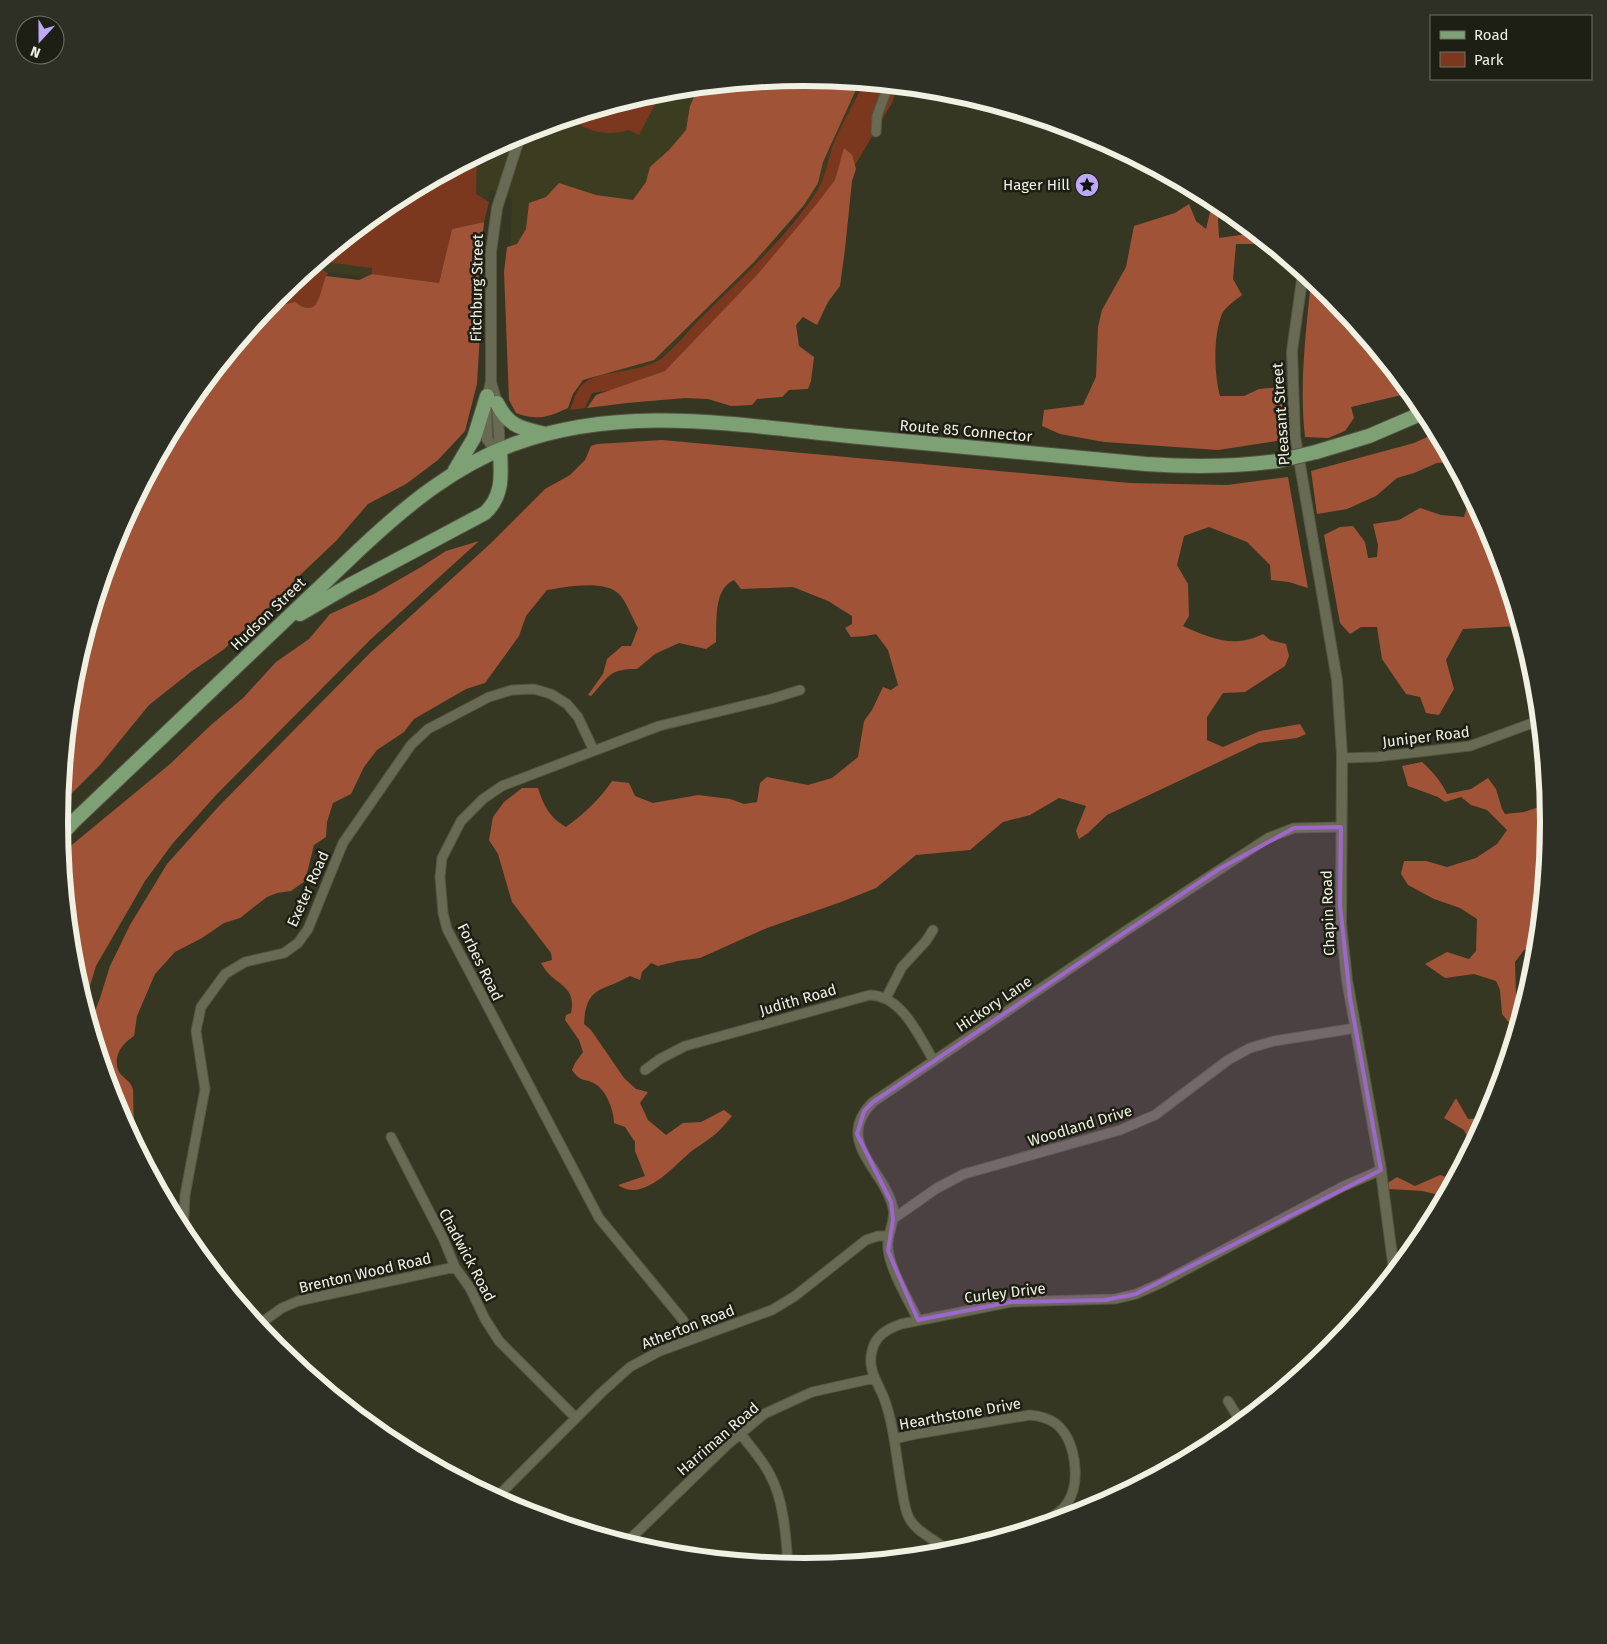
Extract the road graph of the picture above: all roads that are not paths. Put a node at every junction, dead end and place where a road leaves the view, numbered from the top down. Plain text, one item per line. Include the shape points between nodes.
1 (886, 91) edge
2 (876, 132) dead end
3 (517, 144) edge
4 (1302, 281) edge
5 (492, 399) junction
6 (1417, 416) edge
7 (545, 434) junction
8 (500, 450) junction
9 (451, 475) junction
10 (1315, 553) joint
11 (263, 642) junction
12 (800, 690) dead end
13 (1533, 723) edge
14 (594, 751) junction
15 (1342, 758) junction
16 (74, 821) junction
17 (68, 824) edge
18 (68, 827) edge
19 (1342, 827) junction
20 (932, 930) dead end
21 (886, 998) junction
22 (1356, 1028) junction
23 (934, 1061) junction
24 (645, 1070) dead end
25 (392, 1137) dead end
26 (1381, 1170) junction
27 (184, 1219) edge
28 (893, 1219) junction
29 (889, 1236) junction
30 (1393, 1262) edge
31 (455, 1267) junction
32 (918, 1320) junction
33 (263, 1321) edge
34 (692, 1339) junction
35 (875, 1378) junction
36 (1228, 1401) dead end
37 (1237, 1416) edge
38 (576, 1418) junction
39 (741, 1434) junction
40 (894, 1440) junction
41 (501, 1493) edge
42 (1061, 1511) edge
43 (631, 1537) edge
44 (941, 1545) edge
45 (787, 1557) edge

1 - 2 street via 877,116
3 - 5 street, Fitchburg Street via 501,193 492,237
4 - 10 street, Pleasant Street via 1292,351 1292,392 1295,436
5 - 7 main road via 514,425
5 - 8 street
5 - 9 main road via 464,458
6 - 7 main road, Route 85 Connector, bridge via 1369,436 1316,452 1278,461 1203,467 656,419 608,422
7 - 8 main road, Route 85 Connector
8 - 9 main road, Hudson Street
8 - 11 main road via 501,486 497,498 485,513 330,596
9 - 11 main road, Hudson Street via 392,519
10 - 15 street, Chapin Road via 1337,680
11 - 16 main road, Hudson Street
12 - 14 street, Forbes Road via 659,726
13 - 15 street, Juniper Road via 1470,746
14 - 27 street, Exeter Road via 578,717 566,704 551,694 534,689 512,690 489,697 428,729 411,745 343,843 308,929 298,943 284,953 244,962 225,974 201,1007 196,1031 205,1089 185,1195
14 - 34 street, Forbes Road via 502,786 470,810 442,858 443,913 454,944 598,1218 683,1320
15 - 19 street, Chapin Road
16 - 17 main road, Hudson Street
16 - 18 main road, Hudson Street
19 - 22 street, Chapin Road via 1341,924
19 - 23 street, Hickory Lane via 1294,828 1268,838
20 - 21 street via 902,967
21 - 23 street via 904,1013
21 - 24 street, Judith Road via 878,995 859,997 685,1046
22 - 26 street, Chapin Road
22 - 28 street, Woodland Drive via 1250,1048 1228,1060 1144,1121 964,1174 936,1188
23 - 28 street, Hickory Lane via 873,1102 859,1122 860,1147 888,1194
25 - 31 street, Chadwick Road
26 - 30 street, Chapin Road
26 - 32 street, Curley Drive via 1136,1294 1105,1300 1011,1302
28 - 29 street, Hickory Lane
29 - 32 street, Hickory Lane via 889,1257
29 - 34 street, Atherton Road via 866,1240 772,1310
31 - 33 street, Brenton Wood Road via 298,1301
31 - 38 street, Chadwick Road via 500,1341
32 - 35 street, Curley Drive via 886,1330 877,1339 871,1357
34 - 38 street, Atherton Road via 634,1364
35 - 39 street, Harriman Road via 831,1387 796,1399 764,1414
35 - 40 street, Curley Drive
36 - 37 street
38 - 41 street, Atherton Road
39 - 43 street, Harriman Road
39 - 45 street via 770,1474 776,1489
40 - 42 street, Hearthstone Drive via 1030,1415 1042,1417 1064,1432 1073,1455 1072,1495
40 - 44 street, Curley Drive via 908,1516 914,1525

